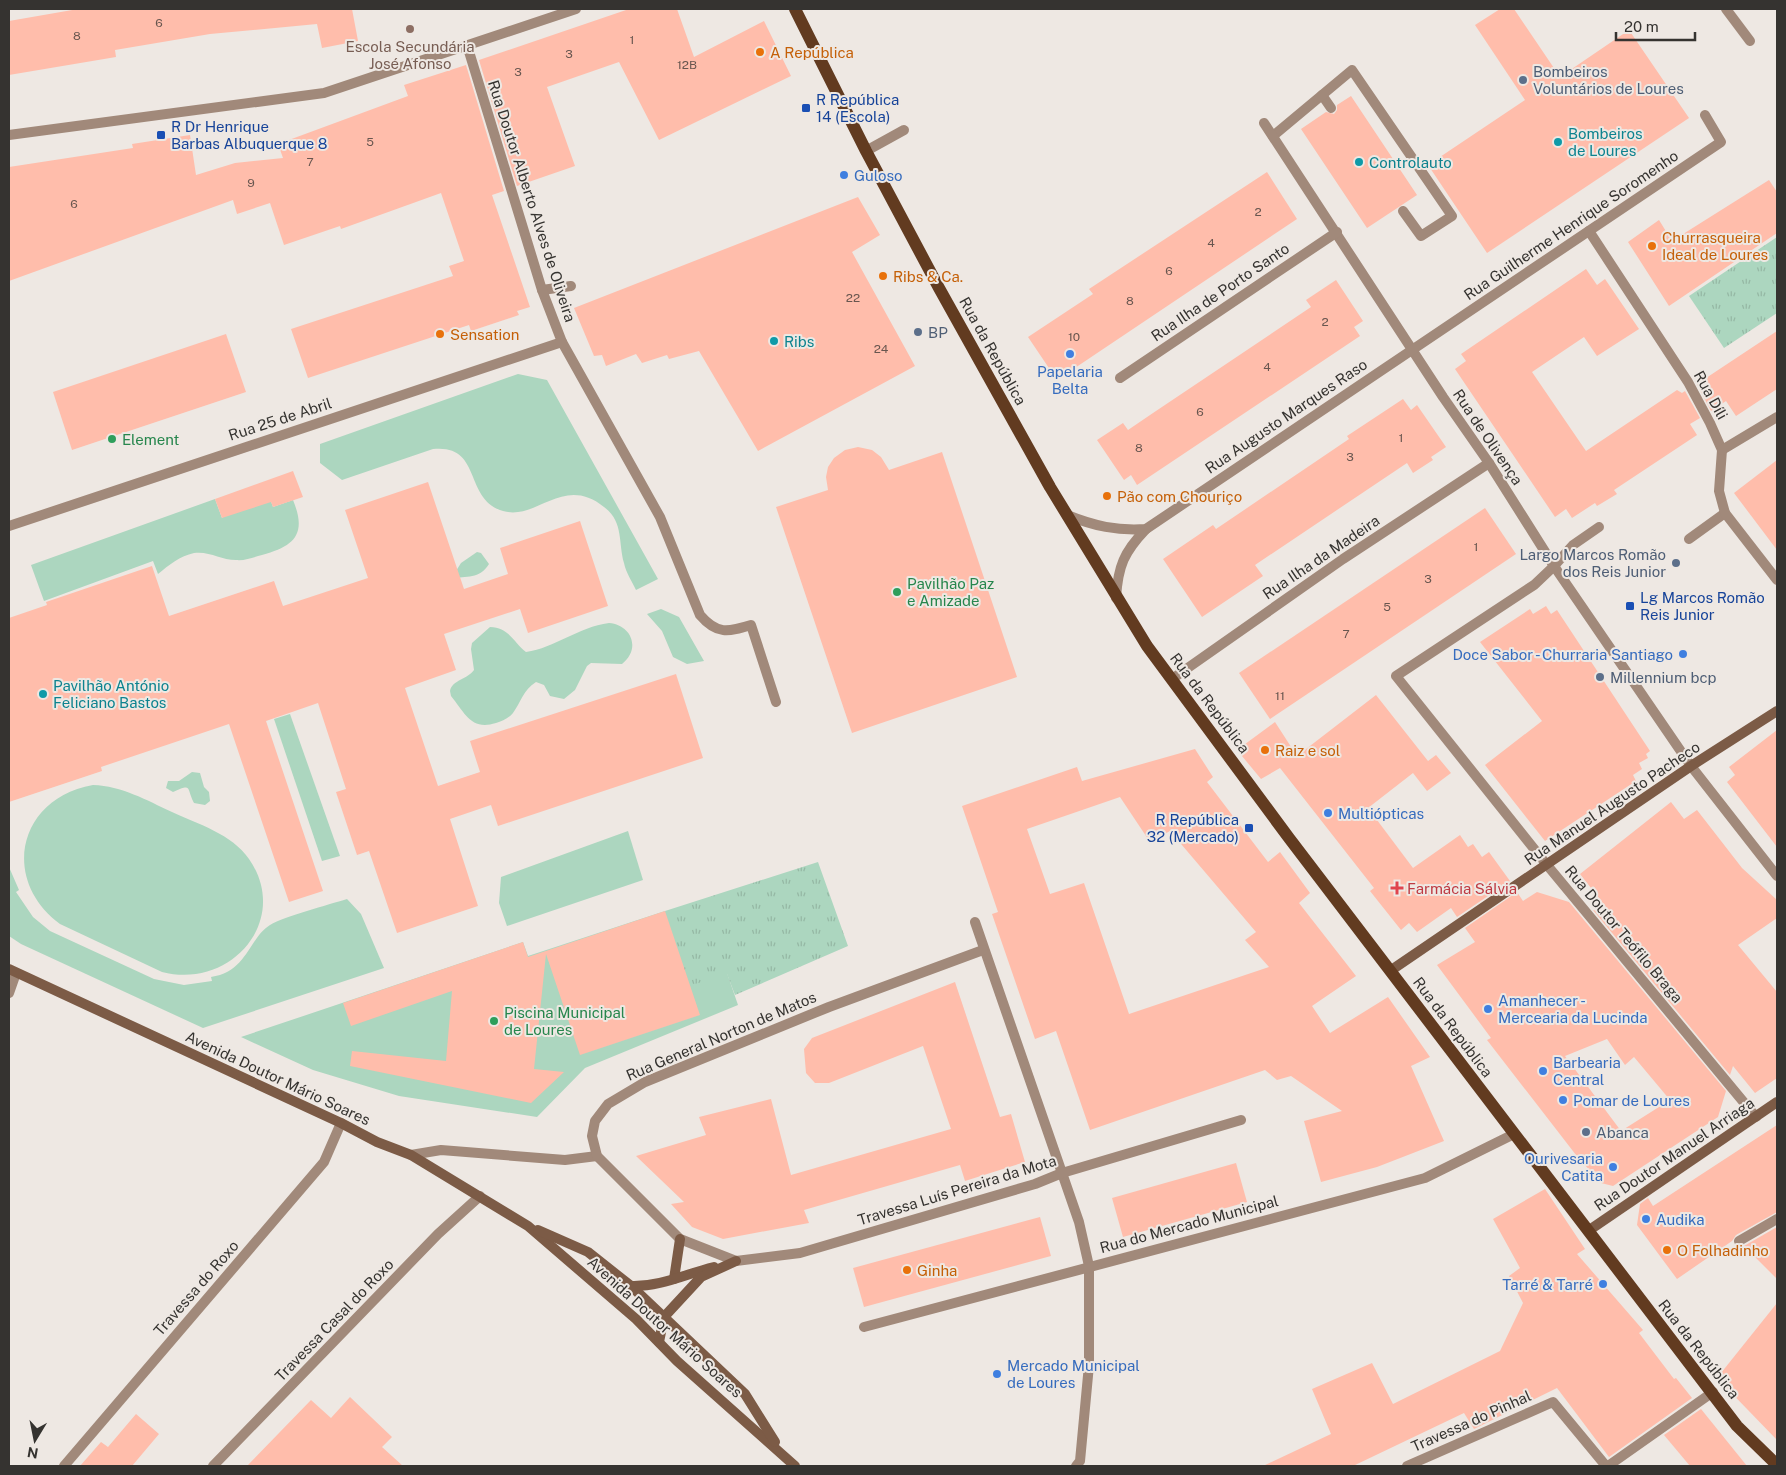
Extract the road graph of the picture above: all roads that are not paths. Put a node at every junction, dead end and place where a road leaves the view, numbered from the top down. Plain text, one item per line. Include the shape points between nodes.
1 (576, 9) edge
2 (795, 9) edge
3 (1726, 9) edge
4 (1750, 41) dead end
5 (467, 45) junction
6 (1322, 95) junction
7 (1331, 108) dead end
8 (1705, 116) dead end
9 (1264, 123) dead end
10 (904, 130) dead end
11 (9, 135) edge
12 (1273, 136) junction
13 (866, 150) junction
14 (1404, 211) dead end
15 (1589, 231) junction
16 (1337, 232) junction
17 (571, 286) dead end
18 (542, 290) junction
19 (562, 342) junction
20 (1412, 350) junction
21 (1120, 378) dead end
22 (1777, 417) edge
23 (1722, 450) junction
24 (1489, 463) junction
25 (1724, 513) junction
26 (1067, 516) junction
27 (9, 526) edge
28 (1599, 527) dead end
29 (1146, 529) junction
30 (1689, 539) dead end
31 (1554, 566) junction
32 (1777, 580) edge
33 (1116, 598) junction
34 (1172, 679) junction
35 (776, 702) dead end
36 (1777, 711) edge
37 (1691, 766) junction
38 (1547, 865) junction
39 (1777, 876) edge
40 (975, 922) dead end
41 (983, 950) junction
42 (12, 971) edge
43 (1390, 971) junction
44 (9, 993) edge
45 (1777, 1102) edge
46 (1756, 1116) junction
47 (1241, 1120) dead end
48 (342, 1123) junction
49 (1514, 1134) junction
50 (412, 1156) junction
51 (597, 1156) junction
52 (1062, 1173) junction
53 (480, 1196) junction
54 (1777, 1219) edge
55 (528, 1226) junction
56 (1588, 1231) junction
57 (680, 1240) junction
58 (1739, 1240) dead end
59 (736, 1261) junction
60 (1089, 1266) junction
61 (674, 1279) junction
62 (631, 1286) junction
63 (664, 1317) junction
64 (864, 1327) dead end
65 (659, 1342) junction
66 (1713, 1392) junction
67 (780, 1452) junction
68 (1078, 1464) edge
69 (1777, 1465) edge
70 (64, 1466) edge
71 (212, 1466) edge
72 (795, 1466) edge
73 (1406, 1466) edge
74 (1607, 1466) edge

1 - 5 street
2 - 13 main road, Rua da República
3 - 4 street
5 - 11 street via 324,93
5 - 18 street, Rua Doutor Alberto Alves de Oliveira
6 - 7 street
6 - 12 street
6 - 14 street via 1352,70 1452,216 1421,236
8 - 15 street, Rua Guilherme Henrique Soromenho via 1721,142
9 - 12 street, Rua de Olivença
10 - 13 street
12 - 16 street, Rua de Olivença
13 - 26 main road, Rua da República
15 - 20 street, Rua Guilherme Henrique Soromenho
15 - 23 street, Rua Díli via 1688,382
16 - 20 street, Rua de Olivença
16 - 21 street, Rua Ilha de Porto Santo
17 - 18 street
18 - 19 street, Rua Doutor Alberto Alves de Oliveira
19 - 27 street, Rua 25 de Abril
19 - 35 street, Rua Doutor Alberto Alves de Oliveira via 660,517 700,615 708,625 718,630 731,631 751,625
20 - 24 street, Rua de Olivença
20 - 29 street, Rua Augusto Marques Raso
22 - 23 street
23 - 25 street, Rua Díli via 1719,491
24 - 31 street, Rua de Olivença
24 - 34 street, Rua Ilha da Madeira
25 - 30 street
25 - 32 street, Rua Díli
26 - 29 street via 1096,527 1125,531
26 - 33 main road, Rua da República
28 - 31 street via 1573,545
29 - 33 street via 1128,547 1118,574
31 - 37 street, Rua de Olivença
31 - 38 street, Rua Doutor Teófilo Braga via 1534,585 1396,676
33 - 34 main road, Rua da República
34 - 43 main road, Rua da República
36 - 37 street, Rua Manuel Augusto Pacheco
37 - 38 street, Rua Manuel Augusto Pacheco
37 - 39 street, Rua de Olivença
38 - 43 street, Rua Manuel Augusto Pacheco
38 - 46 street, Rua Doutor Teófilo Braga
40 - 41 street
41 - 51 street, Rua General Norton de Matos via 829,1007 644,1082 608,1104 595,1120 592,1136
41 - 52 street
42 - 44 street
42 - 48 street, Avenida Doutor Mário Soares
43 - 49 main road, Rua da República
45 - 46 street, Rua Doutor Manuel Arriaga
46 - 56 street, Rua Doutor Manuel Arriaga
47 - 52 street, Travessa Luís Pereira da Mota
48 - 50 street, Avenida Doutor Mário Soares
48 - 70 street, Travessa do Roxo via 324,1162
49 - 56 main road, Rua da República
49 - 60 street, Rua do Mercado Municipal via 1425,1178
50 - 51 street via 442,1150 565,1160
50 - 53 street, Avenida Doutor Mário Soares
51 - 57 street
52 - 59 street, Travessa Luís Pereira da Mota via 1035,1184 800,1252
52 - 60 street via 1079,1222
53 - 55 street, Avenida Doutor Mário Soares
53 - 71 street, Travessa Casal do Roxo via 438,1234
54 - 58 street
55 - 62 street, Avenida Doutor Mário Soares via 588,1252
55 - 65 street, Avenida Doutor Mário Soares
56 - 66 main road, Rua da República
57 - 59 street, Travessa Luís Pereira da Mota
57 - 61 street
59 - 61 street
59 - 63 street via 701,1278
60 - 64 street, Rua do Mercado Municipal
60 - 68 street via 1089,1365
61 - 62 street via 662,1284
62 - 63 street, Avenida Doutor Mário Soares
63 - 65 street
63 - 67 street, Avenida Doutor Mário Soares via 745,1394
65 - 67 street, Avenida Doutor Mário Soares
66 - 69 main road, Rua da República via 1737,1426
66 - 74 street, Travessa do Pinhal
67 - 72 street, Avenida Doutor Mário Soares
73 - 74 street, Travessa do Pinhal via 1553,1402

